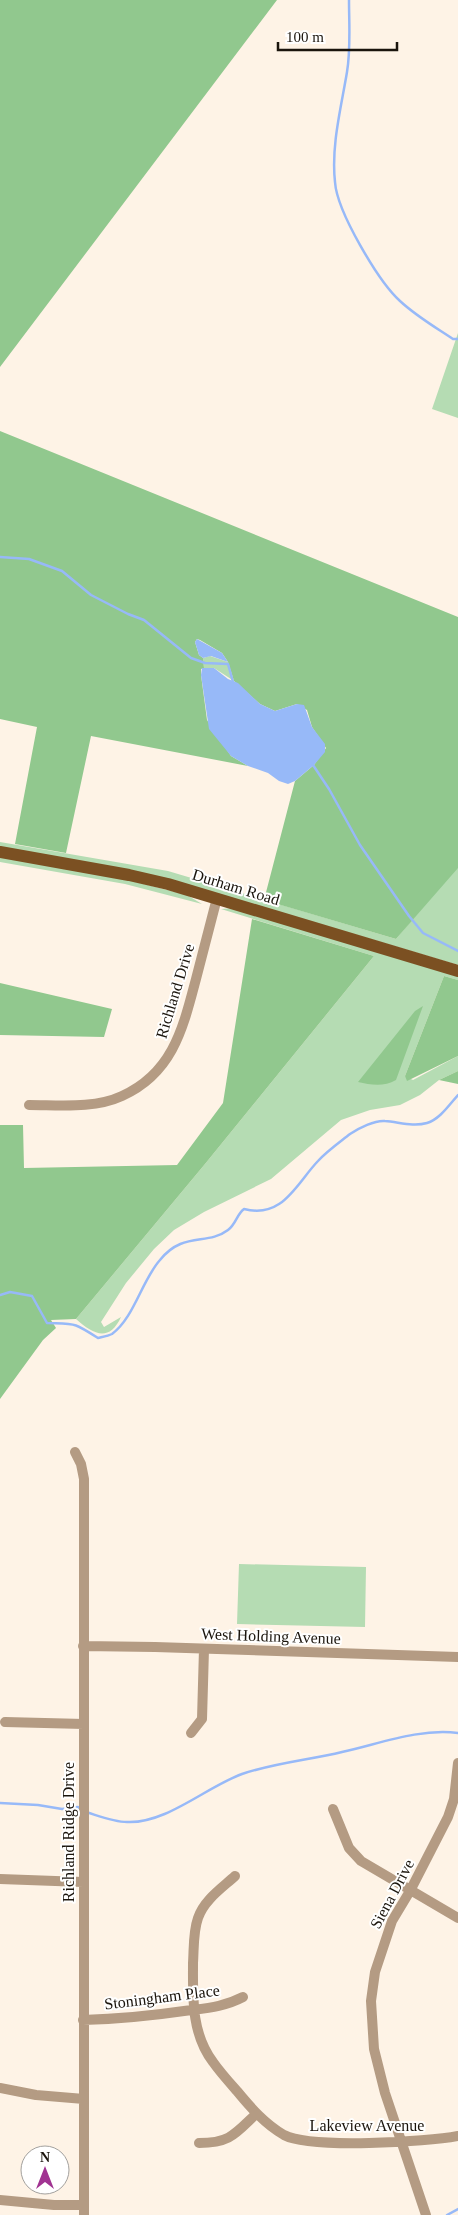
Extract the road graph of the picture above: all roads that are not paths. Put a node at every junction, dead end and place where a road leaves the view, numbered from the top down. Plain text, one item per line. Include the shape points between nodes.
1 (0, 852) edge
2 (217, 898) junction
3 (458, 971) edge
4 (28, 1105) dead end
5 (75, 1452) dead end
6 (83, 1646) junction
7 (204, 1649) junction
8 (458, 1657) edge
9 (5, 1722) dead end
10 (84, 1724) junction
11 (191, 1733) dead end
12 (458, 1763) edge
13 (456, 1800) edge
14 (333, 1809) dead end
15 (235, 1876) dead end
16 (0, 1879) edge
17 (83, 1882) junction
18 (410, 1891) junction
19 (458, 1918) edge
20 (243, 1996) dead end
21 (193, 2010) junction
22 (83, 2020) junction
23 (0, 2088) edge
24 (84, 2099) junction
25 (256, 2114) junction
26 (458, 2136) edge
27 (402, 2141) junction
28 (199, 2144) dead end
29 (0, 2200) edge
30 (84, 2210) edge
31 (426, 2215) edge

1 - 2 main road, Durham Road via 129,875
2 - 3 main road, Durham Road
2 - 4 street, Richland Drive via 180,1037 159,1070 140,1086 101,1102
5 - 6 street, Richland Ridge Drive via 84,1479
6 - 7 street, West Holding Avenue
6 - 10 street, Richland Ridge Drive
7 - 8 street, West Holding Avenue
7 - 11 street via 202,1719
9 - 10 street
10 - 17 street, Richland Ridge Drive
12 - 13 street, Siena Drive
13 - 18 street, Siena Drive
14 - 18 street via 349,1848 360,1861
15 - 21 street, Lakeview Avenue via 208,1901 198,1917 194,1936
16 - 17 street
17 - 22 street, Richland Ridge Drive
18 - 19 street
18 - 27 street, Siena Drive via 382,1945 371,2001 374,2049
20 - 21 street, Stoningham Place via 228,2005
21 - 22 street, Stoningham Place
21 - 25 street, Lakeview Avenue via 212,2061
22 - 24 street, Richland Ridge Drive
23 - 24 street
24 - 30 street, Richland Ridge Drive
25 - 27 street, Lakeview Avenue via 285,2135 304,2141
25 - 28 street via 235,2135 218,2143
26 - 27 street, Lakeview Avenue
27 - 31 street, Siena Drive
29 - 30 street

